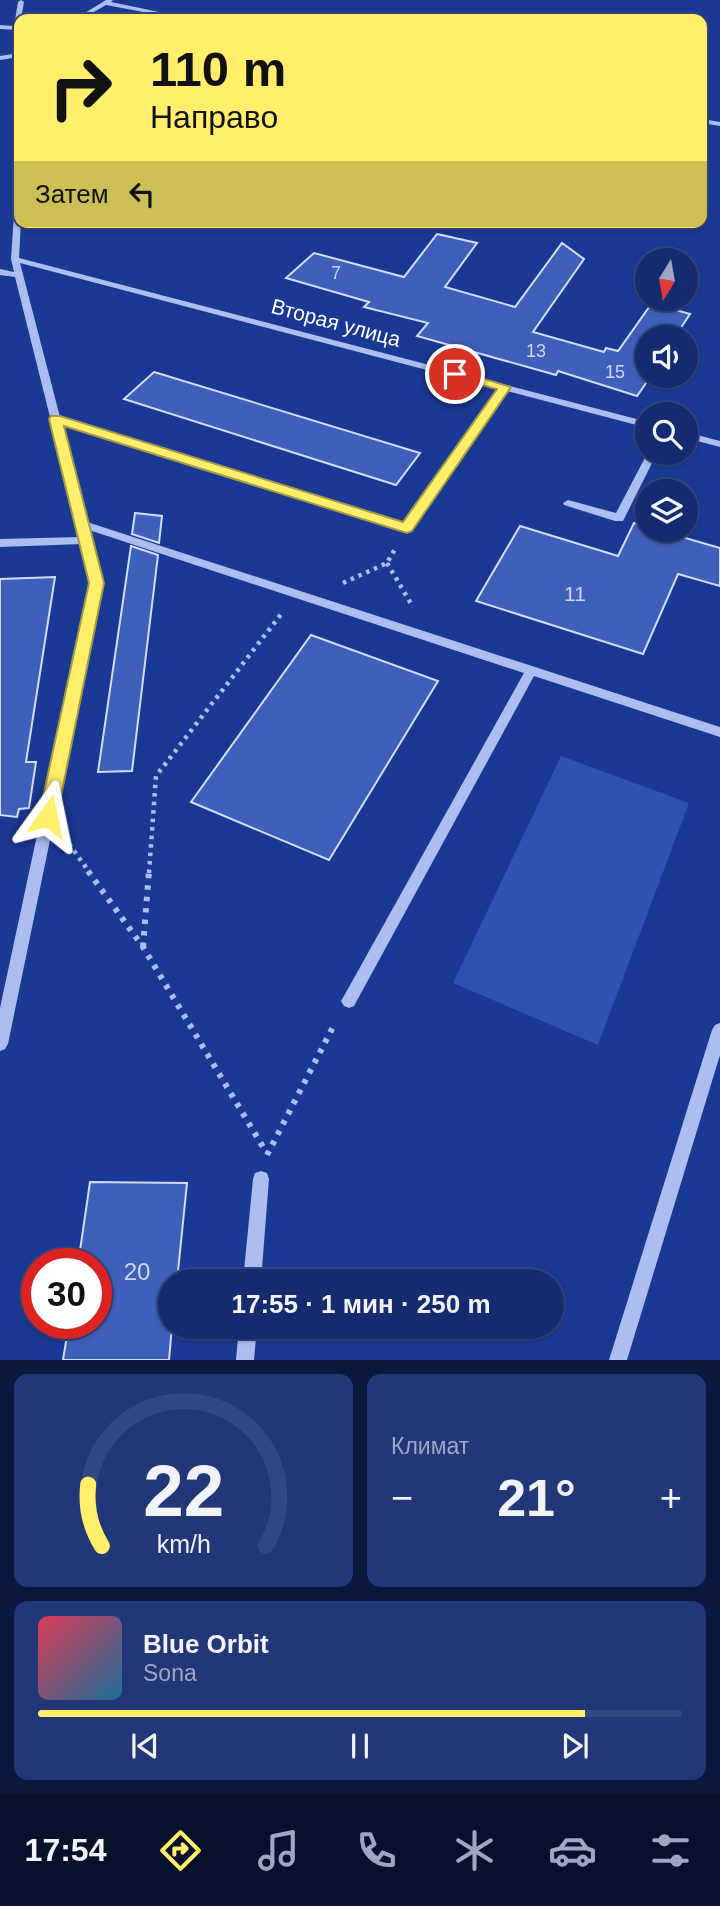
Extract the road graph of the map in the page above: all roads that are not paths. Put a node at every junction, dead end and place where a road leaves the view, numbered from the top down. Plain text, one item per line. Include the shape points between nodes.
1 (108, 1) edge
2 (21, 2) dead end
3 (20, 14) edge
4 (86, 14) edge
5 (167, 14) edge
6 (17, 228) edge
7 (15, 259) junction
8 (0, 272) edge
9 (19, 275) junction
10 (505, 387) junction
11 (55, 419) junction
12 (635, 422) edge
13 (698, 438) edge
14 (720, 443) edge
15 (646, 465) edge
16 (568, 503) dead end
17 (82, 524) junction
18 (86, 540) junction
19 (0, 542) edge
20 (531, 670) junction
21 (720, 732) edge
22 (349, 1001) road end
23 (720, 1030) edge
24 (0, 1044) edge
25 (261, 1179) road end
26 (253, 1269) edge
27 (247, 1339) edge
28 (245, 1360) edge
29 (618, 1360) edge

1 - 4 street
1 - 5 street
2 - 3 street
6 - 7 street
7 - 9 street
7 - 10 street, Вторая улица
8 - 9 street
9 - 11 street
10 - 11 street via 407,528
10 - 12 street, Вторая улица
11 - 17 street
13 - 14 street
15 - 16 street via 619,518
17 - 18 street
17 - 20 street
18 - 19 street
18 - 24 street via 97,583
20 - 21 street
20 - 22 street
23 - 29 street
25 - 26 street
27 - 28 lane

